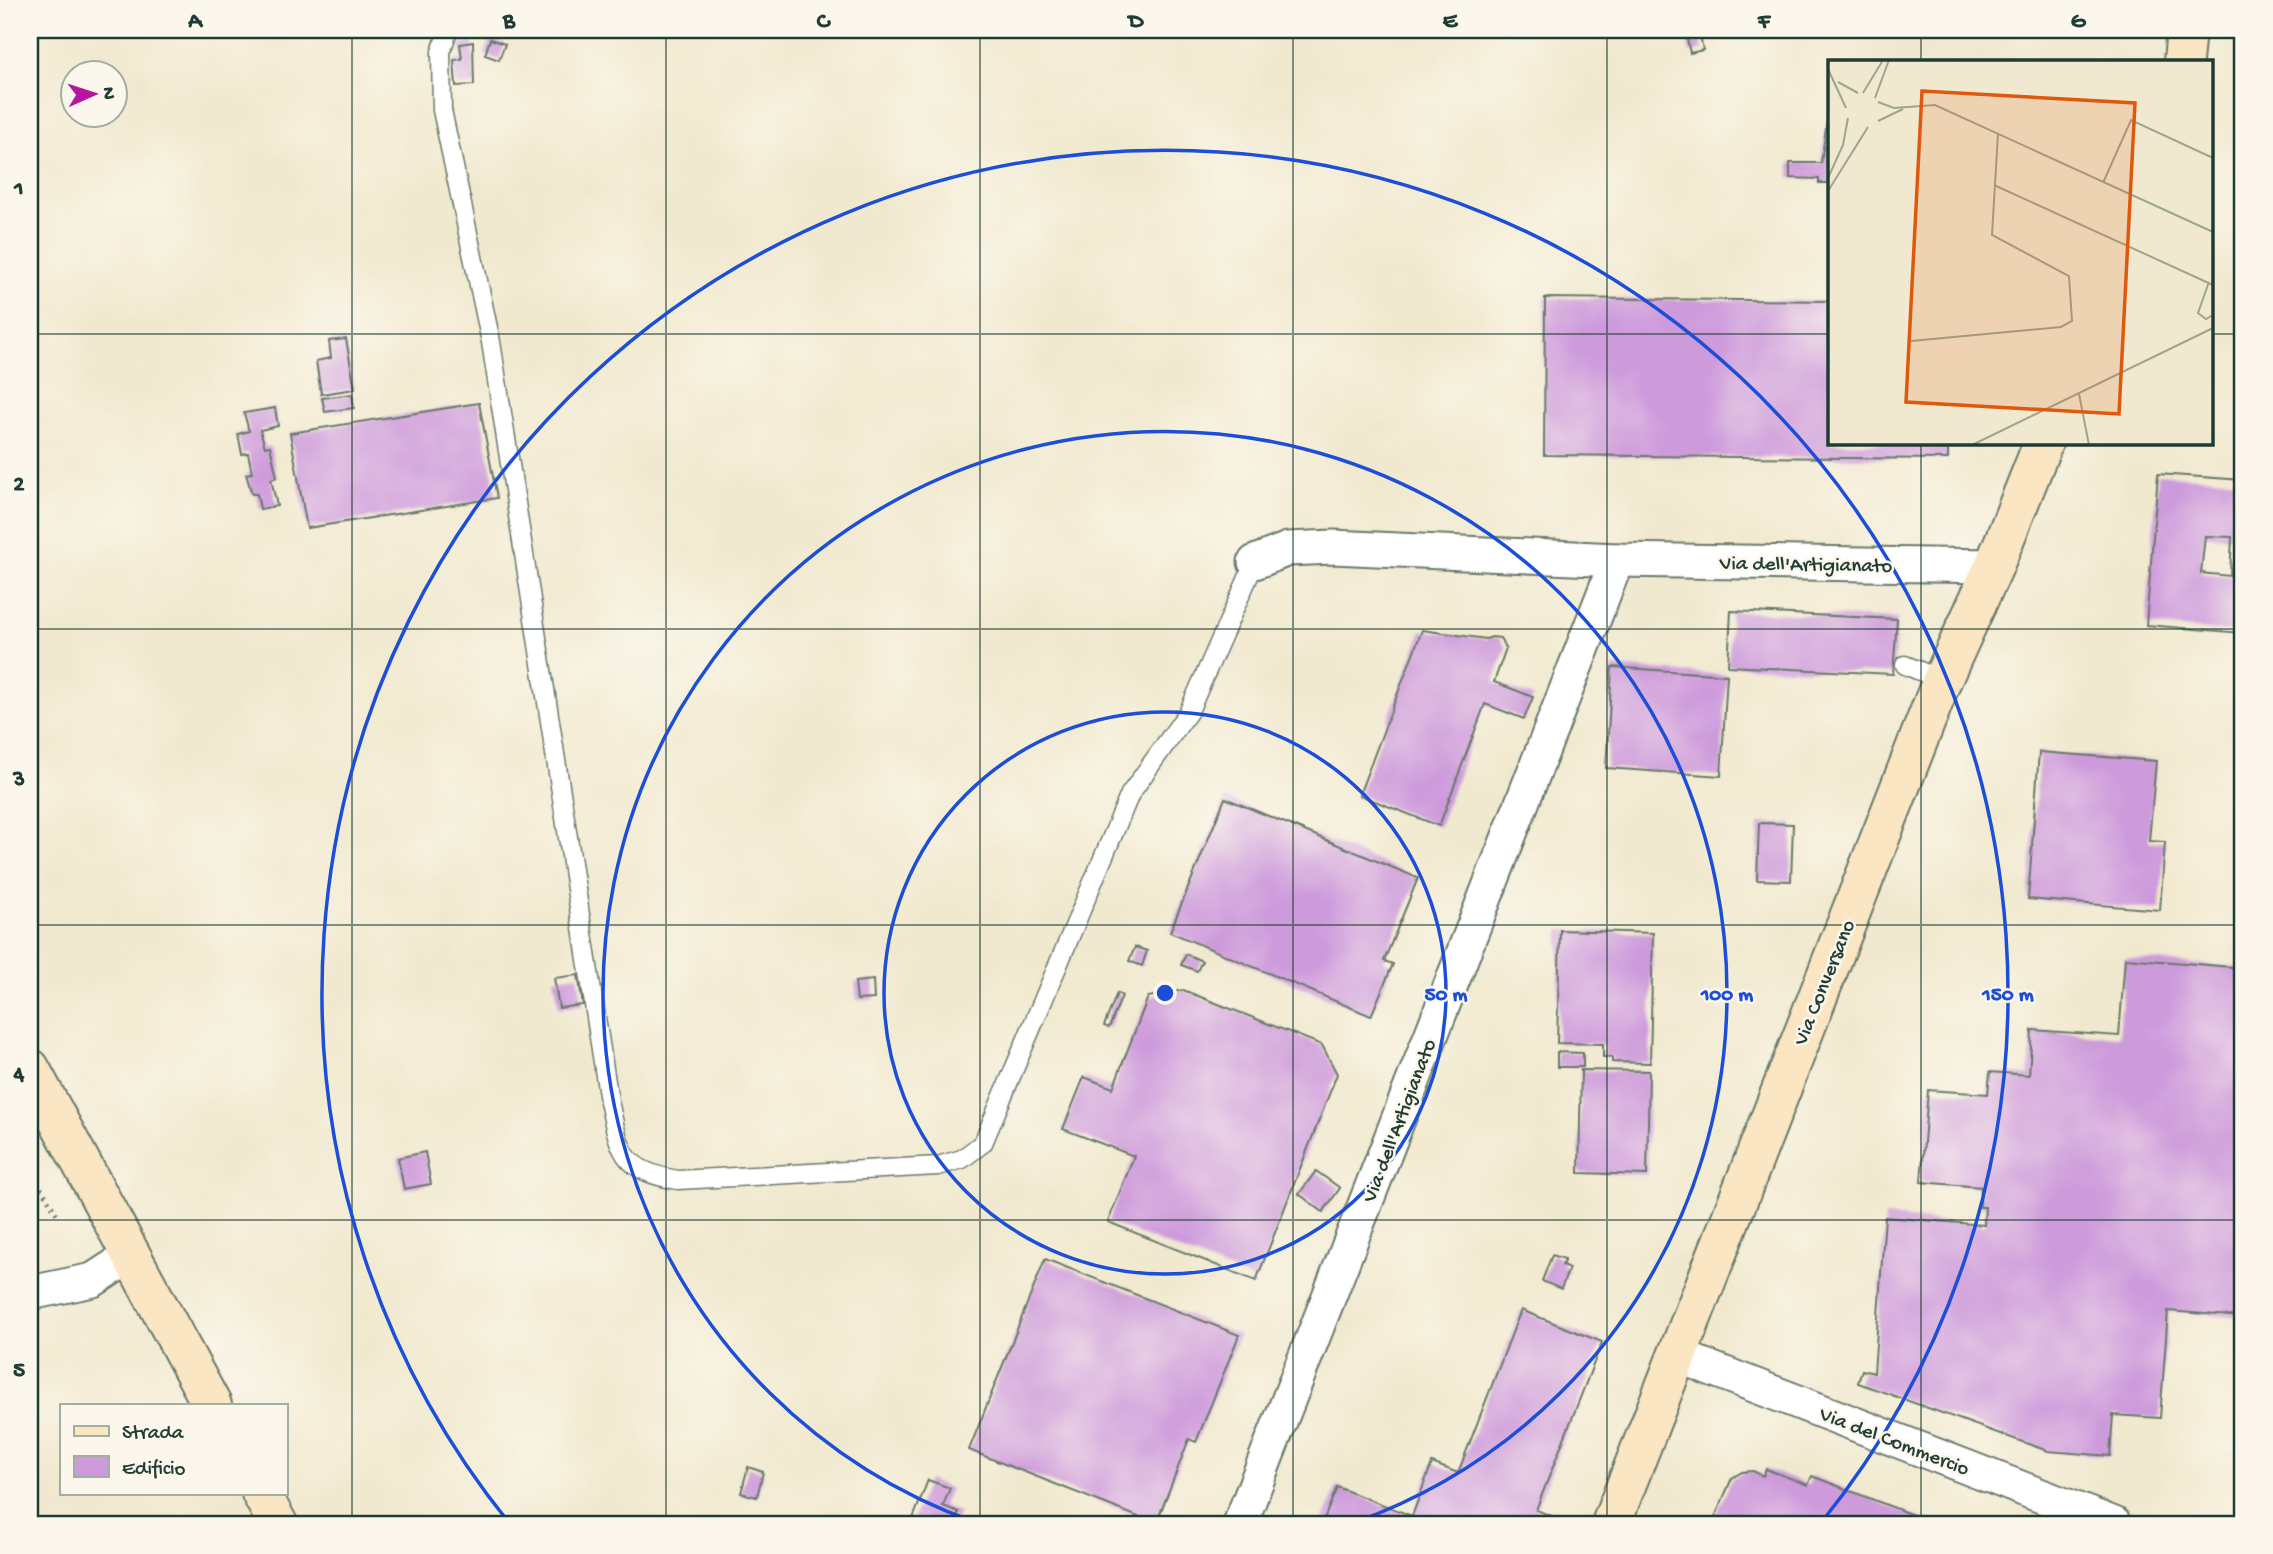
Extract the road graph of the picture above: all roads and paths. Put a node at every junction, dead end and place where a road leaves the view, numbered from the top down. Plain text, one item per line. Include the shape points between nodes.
1 (448, 30) edge
2 (2186, 30) edge
3 (2183, 60) edge
4 (2043, 444) edge
5 (1617, 560) junction
6 (1255, 562) joint
7 (1994, 566) junction
8 (1905, 665) dead end
9 (1942, 680) junction
10 (30, 1068) edge
11 (30, 1170) edge
12 (58, 1216) dead end
13 (130, 1256) junction
14 (30, 1293) edge
15 (1676, 1355) junction
16 (211, 1404) edge
17 (262, 1494) edge
18 (278, 1524) edge
19 (1240, 1524) edge
20 (1611, 1524) edge
21 (2114, 1524) edge

1 - 6 lane via 441,52 442,110 491,342 609,1101 620,1148 633,1164 654,1176 678,1180 938,1166 962,1159 983,1143 1130,794 1189,711
2 - 3 street
4 - 7 street, Via Conversano
5 - 6 street, Via dell'Artigianato via 1333,547 1288,548
5 - 7 street, Via dell'Artigianato
5 - 19 street, Via dell'Artigianato
7 - 9 street, Via Conversano
8 - 9 lane
9 - 15 street, Via Conversano
10 - 13 street
11 - 12 path
13 - 14 street via 93,1280
13 - 16 street
15 - 20 street, Via Conversano
15 - 21 street, Via del Commercio
17 - 18 street

